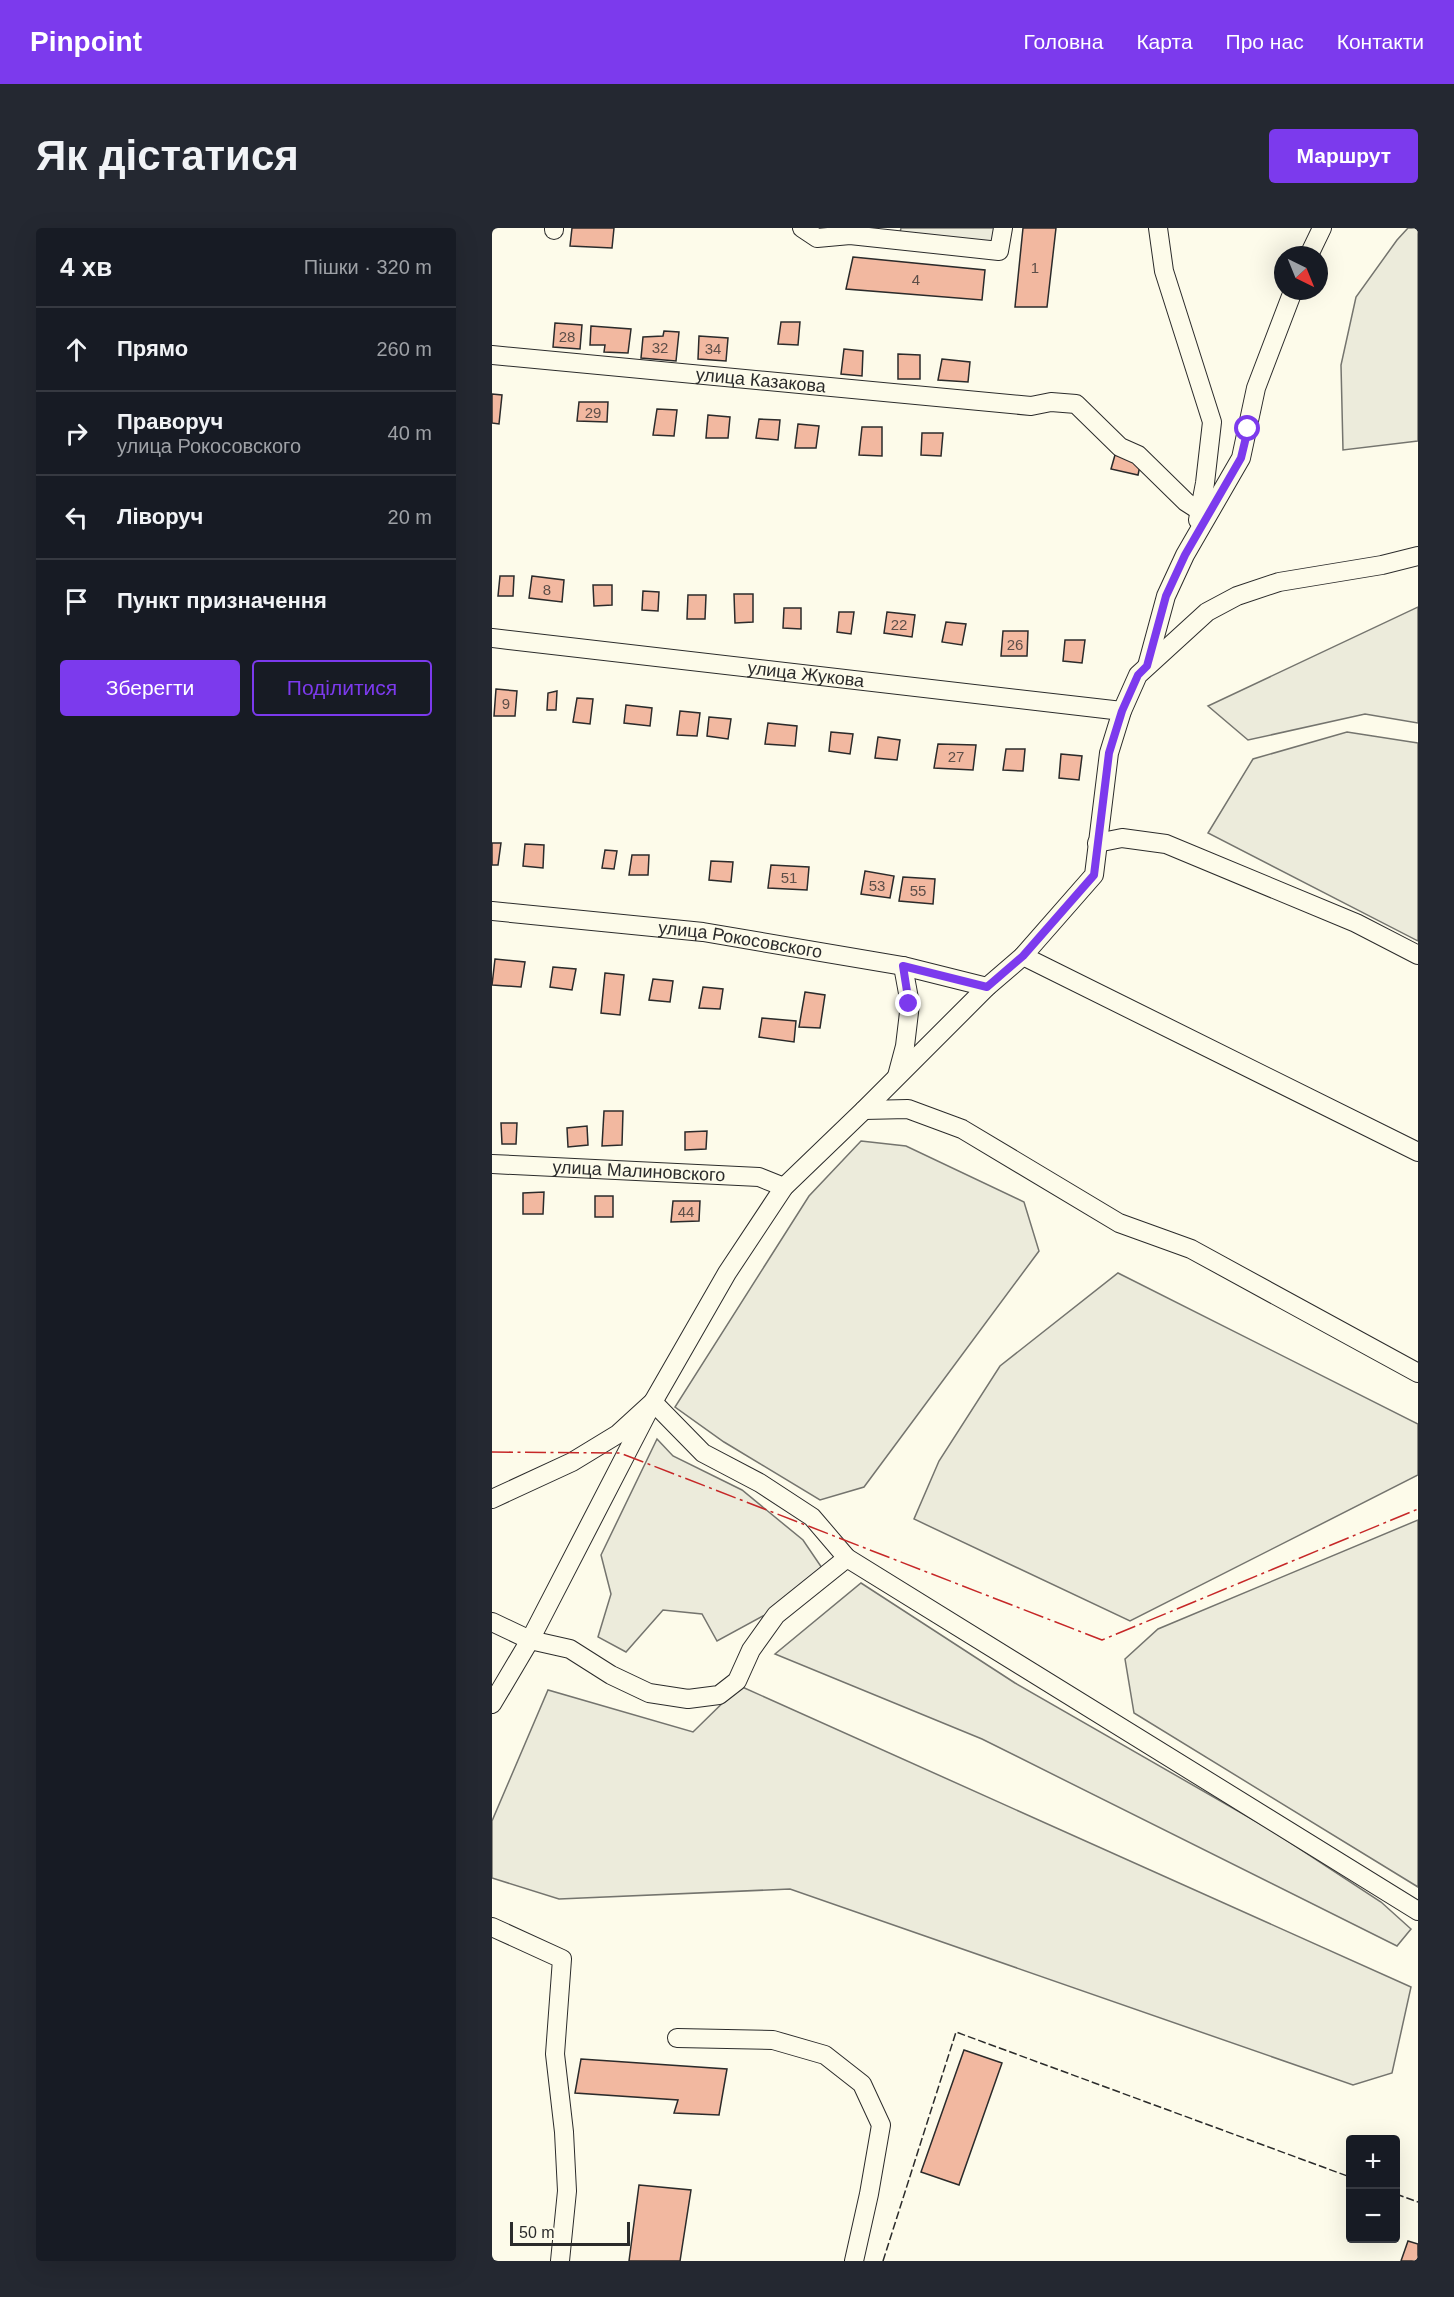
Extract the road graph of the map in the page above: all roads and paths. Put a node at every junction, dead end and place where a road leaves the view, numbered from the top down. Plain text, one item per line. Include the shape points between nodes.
1 (802, 228) edge
2 (1003, 228) edge
3 (1158, 228) edge
4 (1322, 228) edge
5 (1313, 246) edge
6 (1290, 300) edge
7 (492, 355) edge
8 (1200, 511) junction
9 (1194, 540) junction
10 (1418, 556) edge
11 (492, 638) edge
12 (1147, 666) junction
13 (1122, 711) junction
14 (1097, 843) junction
15 (492, 911) edge
16 (1418, 955) edge
17 (1023, 956) junction
18 (903, 966) junction
19 (987, 987) junction
20 (897, 1077) junction
21 (864, 1110) junction
22 (1418, 1152) edge
23 (492, 1164) edge
24 (784, 1187) junction
25 (1418, 1372) edge
26 (653, 1402) junction
27 (492, 1498) edge
28 (847, 1558) junction
29 (492, 1622) edge
30 (530, 1640) junction
31 (492, 1704) edge
32 (1418, 1911) edge
33 (492, 1927) edge
34 (677, 2038) dead end
35 (560, 2261) edge
36 (854, 2261) edge

1 - 2 street via 817,238 850,235 999,251
3 - 8 street via 1164,271 1212,422
4 - 5 street
6 - 9 street via 1256,388 1241,458
7 - 8 street, улица Казакова via 1031,406 1051,402 1076,404 1120,447 1137,455
8 - 9 street
9 - 12 street via 1166,596
10 - 12 street via 1280,582 1237,596 1207,612
11 - 13 street, улица Жукова
12 - 13 street via 1138,675
13 - 14 street via 1109,753
14 - 16 street via 1122,838 1166,844 1356,923
14 - 17 street via 1094,875
15 - 18 street, улица Рокосовского via 704,932
17 - 19 street
17 - 22 street
18 - 19 street, улица Рокосовского
18 - 20 street via 909,1004
19 - 20 street
20 - 21 street
21 - 24 street
21 - 25 street via 908,1109 962,1129 1119,1223 1191,1249
23 - 24 street, улица Малиновского via 759,1177
24 - 26 street via 727,1273
26 - 27 street via 618,1434 572,1462
26 - 28 street via 703,1452 812,1517
26 - 30 street
28 - 30 street via 776,1615 737,1681 719,1695 688,1699 649,1693 570,1649
28 - 32 street
29 - 30 street
30 - 31 street
33 - 35 street via 562,1959 555,2054 567,2191
34 - 36 street via 772,2040 825,2055 862,2084 881,2125

